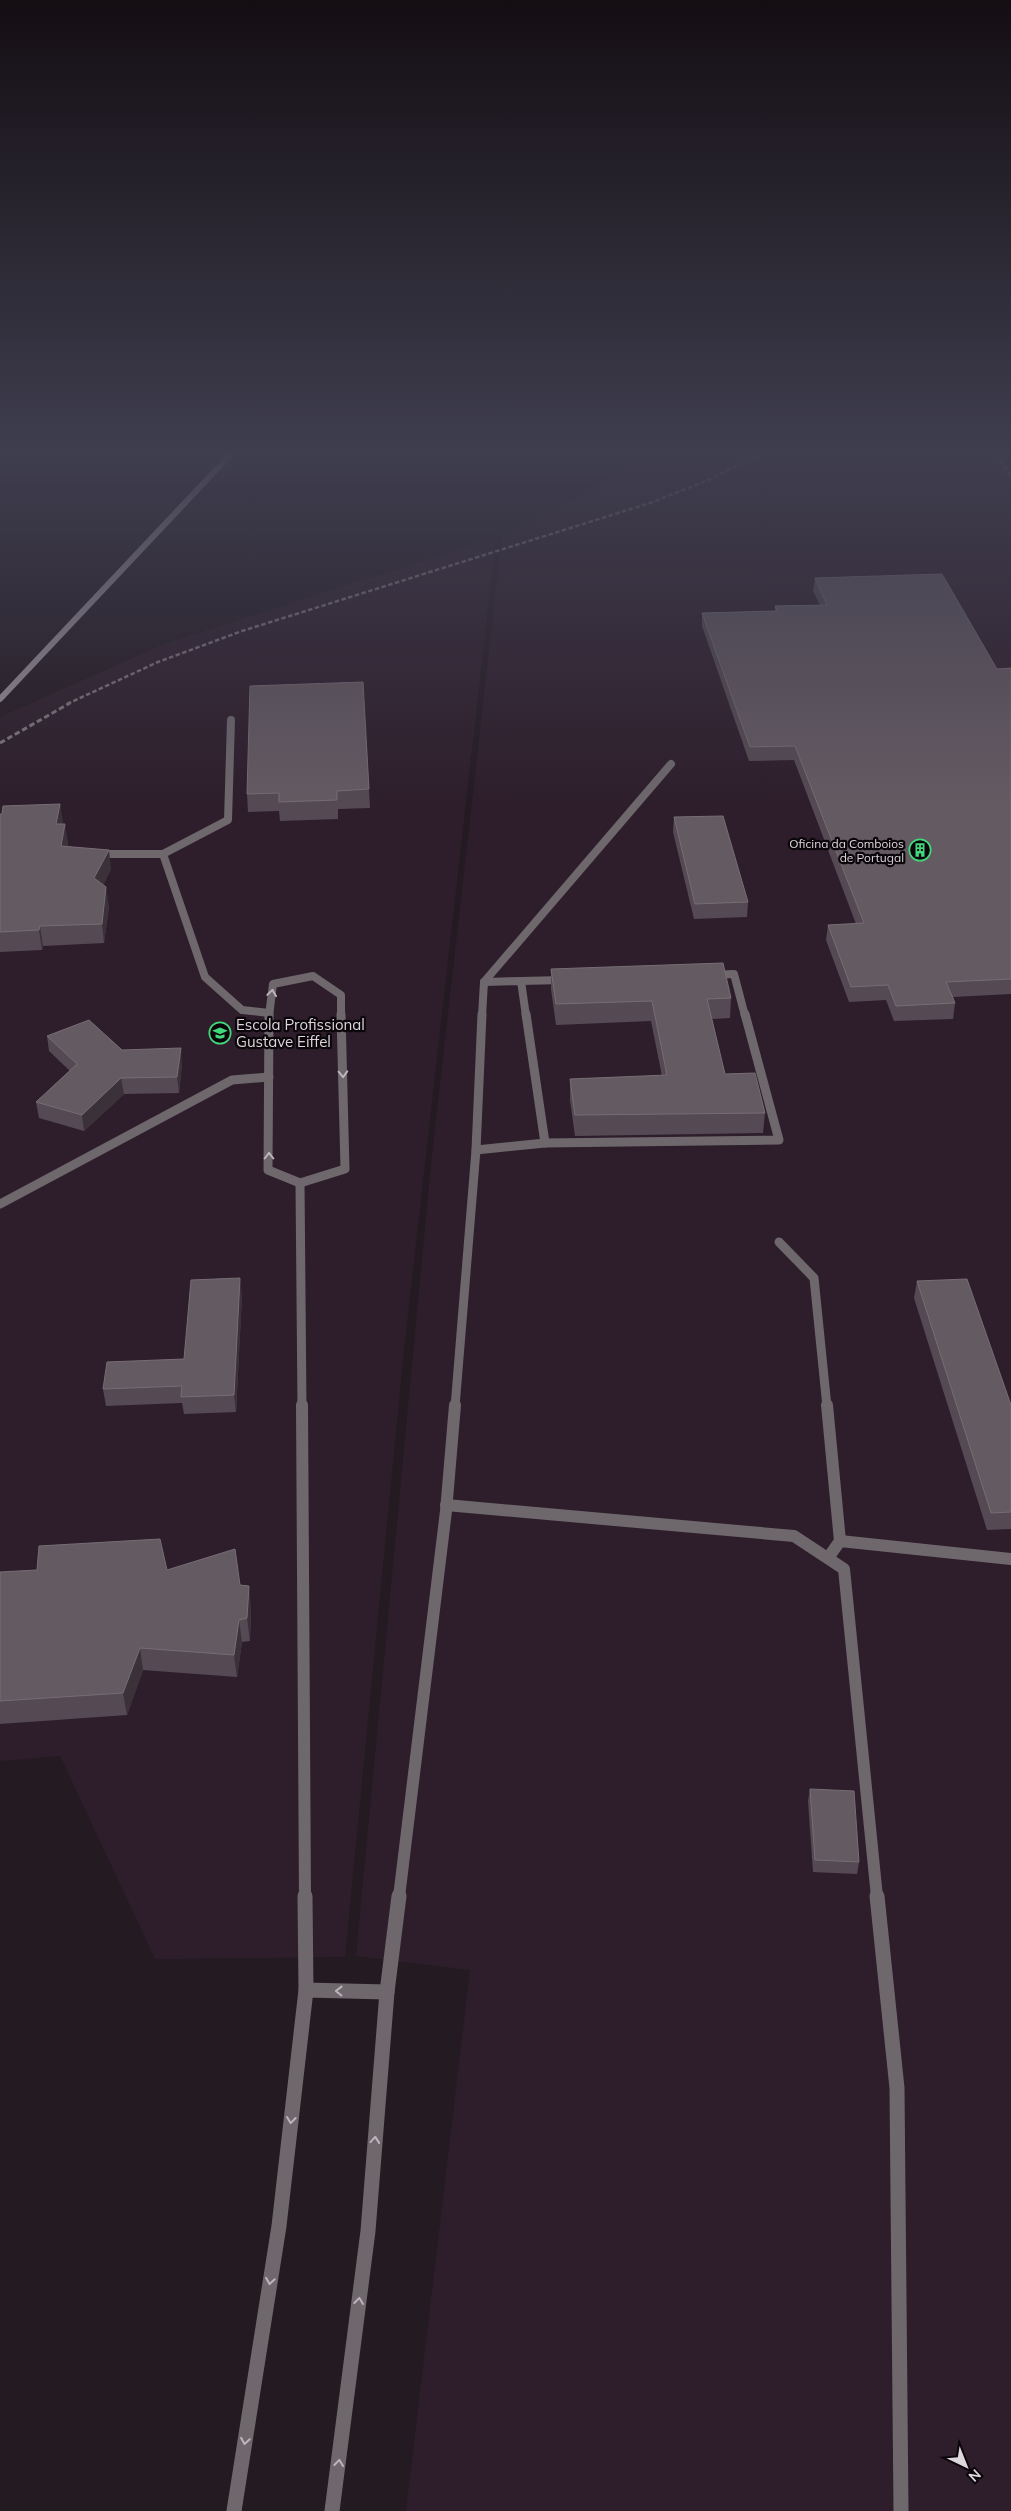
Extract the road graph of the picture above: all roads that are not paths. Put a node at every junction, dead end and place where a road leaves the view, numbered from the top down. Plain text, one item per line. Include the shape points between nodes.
1 (121, 571) edge
2 (0, 699) edge
3 (232, 720) dead end
4 (671, 764) dead end
5 (163, 854) junction
6 (85, 855) edge
7 (705, 975) edge
8 (569, 980) edge
9 (484, 982) junction
10 (521, 982) junction
11 (269, 1013) junction
12 (269, 1077) junction
13 (545, 1143) junction
14 (476, 1150) junction
15 (300, 1183) junction
16 (0, 1204) edge
17 (779, 1242) dead end
18 (446, 1505) junction
19 (840, 1541) junction
20 (828, 1558) junction
21 (1011, 1559) edge
22 (306, 1990) junction
23 (387, 1992) junction
24 (234, 2511) edge
25 (332, 2511) edge
26 (901, 2511) edge

1 - 2 street
3 - 5 street via 228,820
4 - 9 street
5 - 6 street
5 - 11 street via 205,977 242,1010
7 - 13 street via 734,974 779,1140
8 - 10 street
9 - 10 street
9 - 14 street
10 - 13 street
11 - 12 street
11 -> 15 street via 273,984 313,976 341,995 345,1169
15 -> 12 street via 268,1170
12 - 16 street via 232,1080
13 - 14 street
14 - 18 street
15 - 22 street
17 - 19 street via 814,1278
18 - 20 street via 794,1536
18 - 23 street
19 - 20 street
19 - 21 street
20 - 26 street via 844,1569 897,2088
23 -> 22 street
22 -> 24 street via 279,2226
25 -> 23 street via 368,2231

